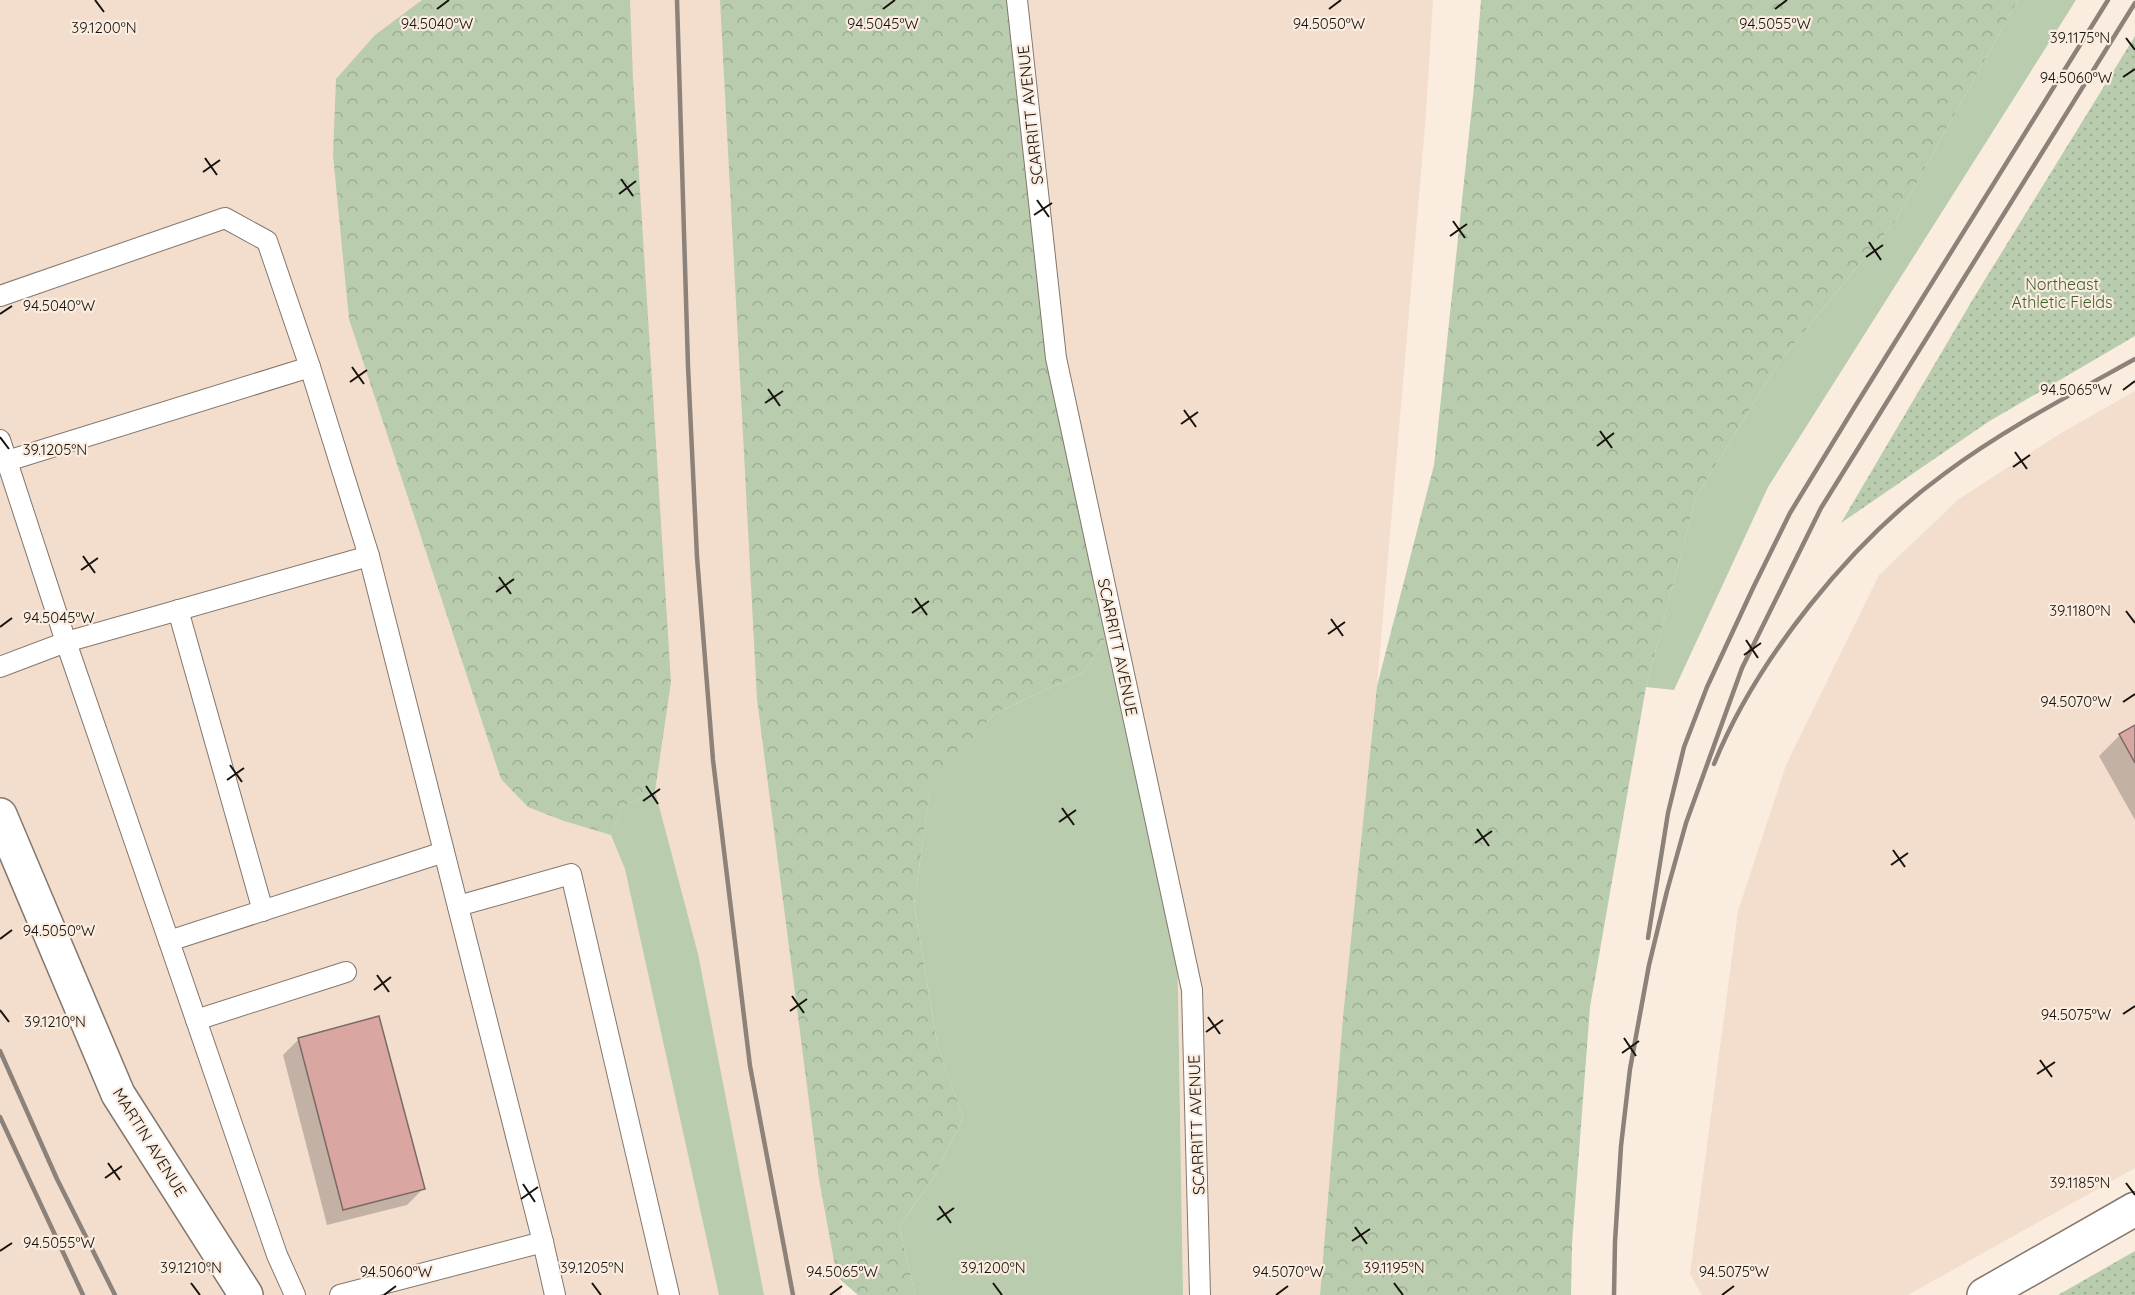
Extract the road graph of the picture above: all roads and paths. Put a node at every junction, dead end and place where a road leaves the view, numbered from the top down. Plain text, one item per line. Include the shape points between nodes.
1 (1017, 0) edge
2 (0, 297) edge
3 (310, 367) junction
4 (0, 440) edge
5 (7, 461) junction
6 (369, 556) junction
7 (178, 610) junction
8 (66, 642) junction
9 (0, 667) edge
10 (0, 815) edge
11 (444, 852) junction
12 (458, 906) junction
13 (263, 911) junction
14 (169, 941) junction
15 (346, 972) dead end
16 (196, 1020) junction
17 (2135, 1209) edge
18 (543, 1242) junction
19 (246, 1295) edge
20 (295, 1295) edge
21 (340, 1295) edge
22 (555, 1295) edge
23 (669, 1295) edge
24 (1200, 1295) edge
25 (1984, 1295) edge

1 - 24 lane, SCARRITT AVENUE via 1056,358 1192,990
2 - 3 lane via 225,218 267,241
3 - 5 lane
3 - 6 lane
4 - 5 lane
5 - 8 lane
6 - 7 lane
6 - 11 lane
7 - 8 lane
7 - 13 lane
8 - 9 lane
8 - 14 lane
10 - 19 street, MARTIN AVENUE via 118,1094
11 - 12 lane
11 - 13 lane
12 - 18 lane
12 - 23 lane via 570,874
13 - 14 lane
14 - 16 lane
15 - 16 lane
16 - 20 lane via 277,1255
17 - 25 street
18 - 21 lane
18 - 22 lane

